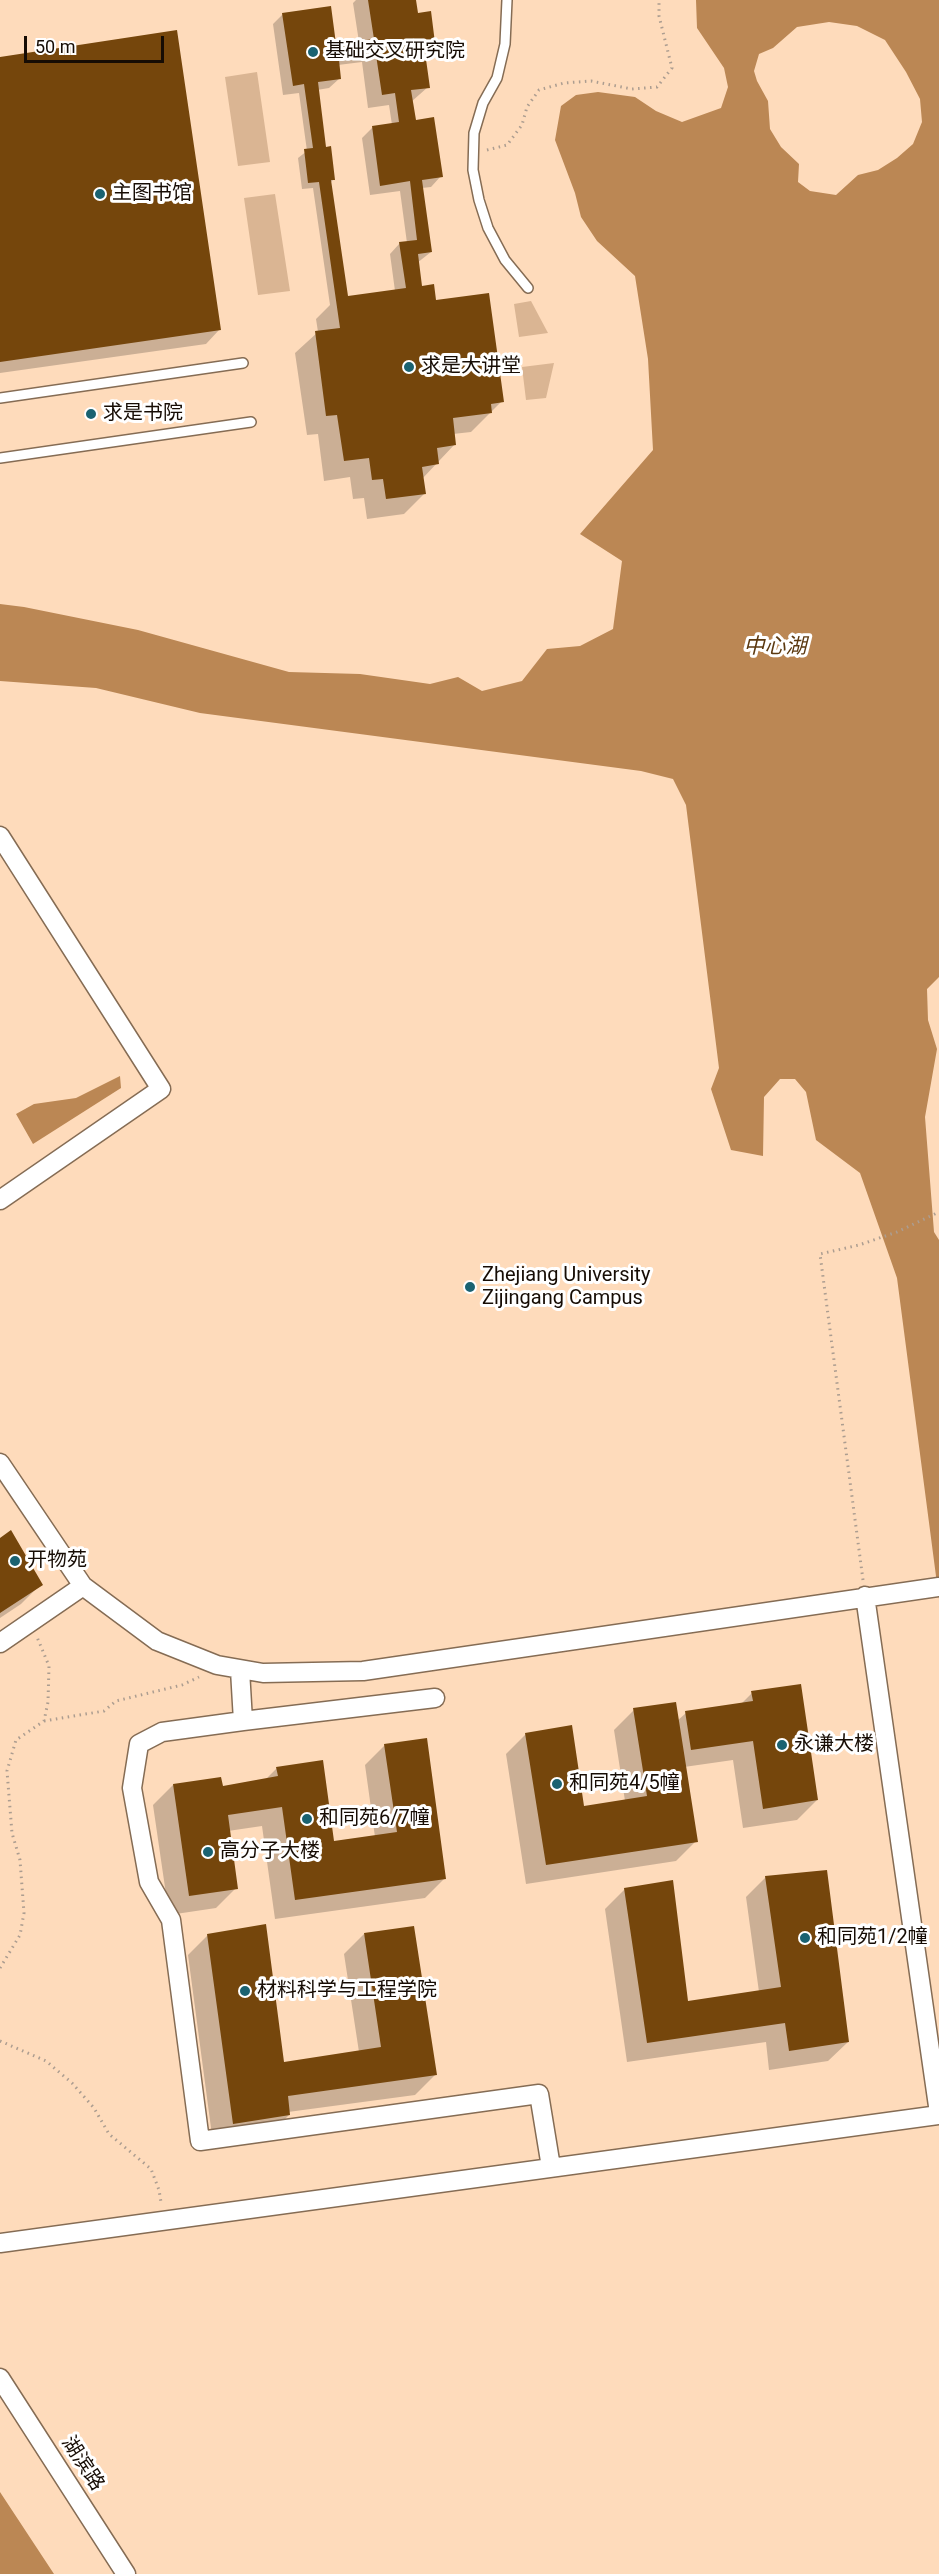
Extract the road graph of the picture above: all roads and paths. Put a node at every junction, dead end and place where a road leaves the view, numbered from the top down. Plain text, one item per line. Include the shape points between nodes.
1 (507, 0) edge
2 (659, 0) edge
3 (473, 154) junction
4 (528, 288) dead end
5 (243, 363) dead end
6 (0, 398) edge
7 (251, 422) dead end
8 (0, 458) edge
9 (0, 837) edge
10 (0, 1200) edge
11 (939, 1212) edge
12 (0, 1463) edge
13 (83, 1586) junction
14 (939, 1587) edge
15 (865, 1596) junction
16 (26, 1625) junction
17 (0, 1643) edge
18 (217, 1665) junction
19 (240, 1670) junction
20 (435, 1698) dead end
21 (44, 1721) junction
22 (243, 1721) junction
23 (0, 1968) edge
24 (0, 2041) edge
25 (939, 2114) edge
26 (551, 2167) junction
27 (163, 2220) junction
28 (0, 2243) edge
29 (0, 2378) edge
30 (126, 2574) edge

1 - 3 lane via 505,44 497,78 483,103 474,133
2 - 3 path via 659,16 672,68 657,87 632,89 591,81 539,90 507,145
3 - 4 lane via 475,180 488,228 505,260
5 - 6 lane
7 - 8 lane
9 - 10 street via 161,1089
11 - 15 path via 860,1245 819,1254
12 - 13 street
13 - 16 street
13 - 18 street via 157,1641
14 - 15 street
15 - 19 street via 363,1671
15 - 25 street
16 - 17 street
16 - 21 path via 40,1639 49,1666
18 - 19 street
18 - 21 path via 194,1680 116,1701 104,1711
19 - 22 street
20 - 22 street
21 - 23 path via 16,1740 7,1771 24,1913 20,1935
22 - 26 street via 162,1732 139,1744 132,1788 149,1882 171,1920 200,2141 539,2094
24 - 27 path via 46,2061 72,2083 94,2108 109,2134 151,2169
25 - 26 street
26 - 27 street
27 - 28 street
29 - 30 street, 湖滨路

